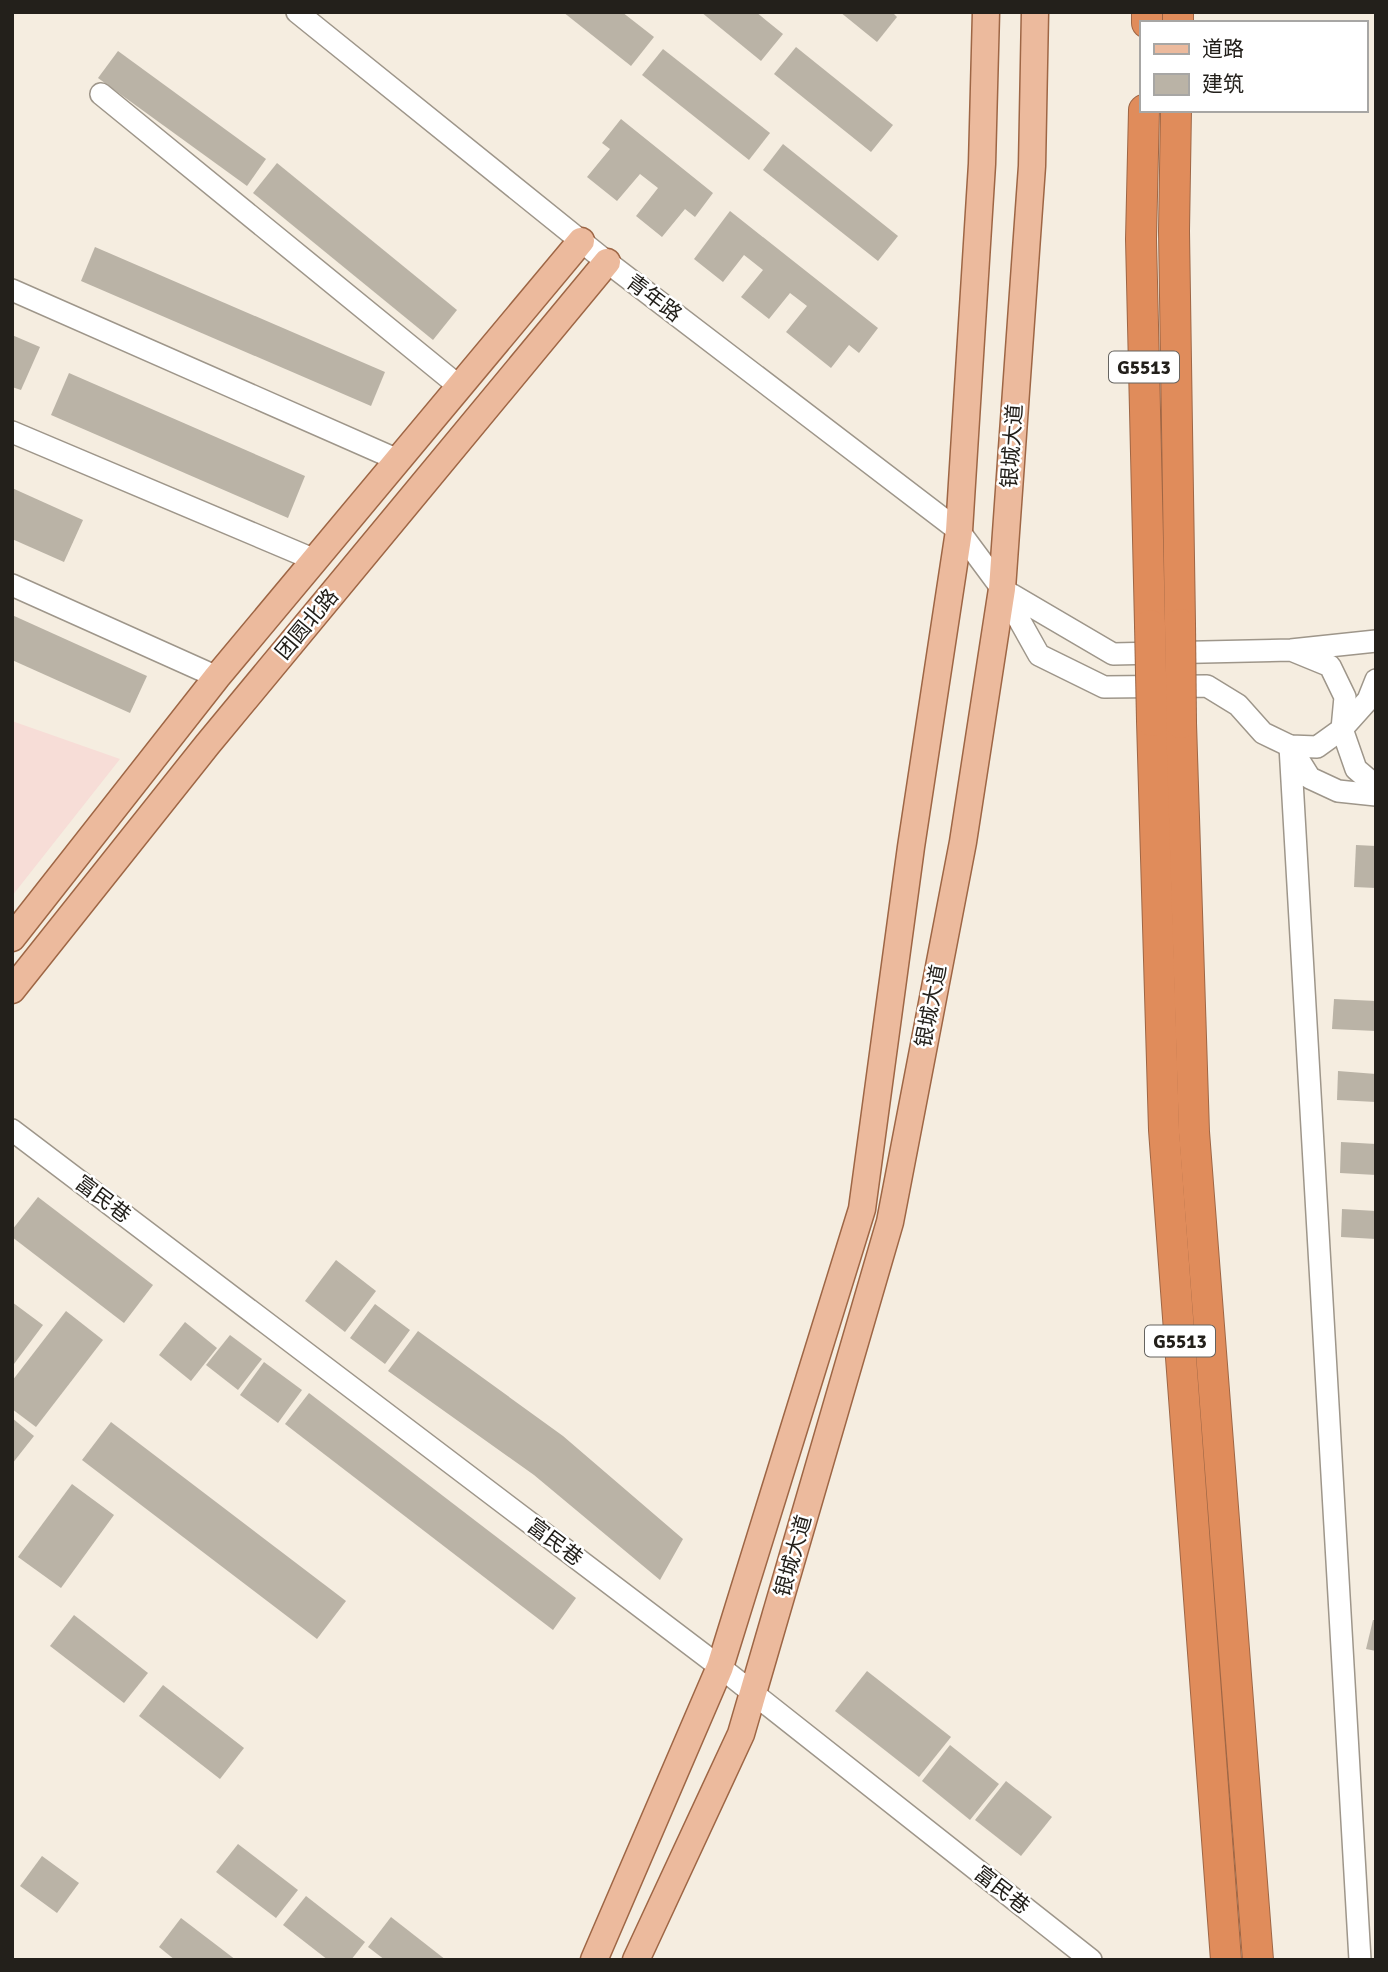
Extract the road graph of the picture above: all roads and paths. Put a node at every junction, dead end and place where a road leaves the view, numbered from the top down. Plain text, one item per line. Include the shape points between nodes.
1 (298, 12) edge
2 (986, 12) edge
3 (1035, 12) edge
4 (100, 94) dead end
5 (1144, 112) edge
6 (1176, 112) edge
7 (581, 241) junction
8 (607, 262) junction
9 (12, 290) edge
10 (460, 387) junction
11 (12, 432) edge
12 (398, 460) junction
13 (959, 531) junction
14 (315, 560) junction
15 (12, 585) edge
16 (1002, 589) junction
17 (1376, 641) edge
18 (1291, 650) junction
19 (217, 677) junction
20 (1376, 680) edge
21 (1342, 729) junction
22 (1290, 746) junction
23 (1376, 786) edge
24 (1376, 795) edge
25 (12, 939) edge
26 (12, 990) edge
27 (12, 1130) edge
28 (720, 1667) junction
29 (752, 1694) junction
30 (594, 1960) edge
31 (636, 1960) edge
32 (1091, 1960) edge
33 (1226, 1960) edge
34 (1258, 1960) edge
35 (1360, 1960) edge

1 - 7 street, 青年路
2 - 13 main road, 银城大道 via 982,163
3 - 16 main road, 银城大道 via 1032,166
4 - 10 street
5 - 33 highway, G5513, bridge via 1141,239 1164,1130
6 - 34 highway, G5513, bridge via 1181,723 1194,1132
7 - 8 street, 青年路
7 - 10 main road, 团圆北路
8 - 13 street, 青年路
8 - 26 main road, 团圆北路 via 207,745
9 - 12 street
10 - 12 main road, 团圆北路
11 - 14 street
12 - 14 main road, 团圆北路
13 - 16 street, 青年路
13 - 28 main road, 银城大道 via 862,1209
14 - 19 main road, 团圆北路
15 - 19 street
16 - 18 street via 1113,653
16 - 22 street, 青年路 via 1039,655 1104,687 1207,686 1238,705 1263,733
16 - 29 main road, 银城大道 via 963,842 890,1222
17 - 18 street
18 - 21 street via 1330,666 1345,697
19 - 25 main road, 团圆北路
20 - 21 street via 1368,699
21 - 22 street via 1317,747
21 - 23 street via 1356,769
22 - 24 street via 1310,778 1338,791
22 - 35 street
27 - 28 street, 富民巷
28 - 29 street, 富民巷
28 - 30 main road, 银城大道
29 - 31 main road, 银城大道 via 741,1734
29 - 32 street, 富民巷

